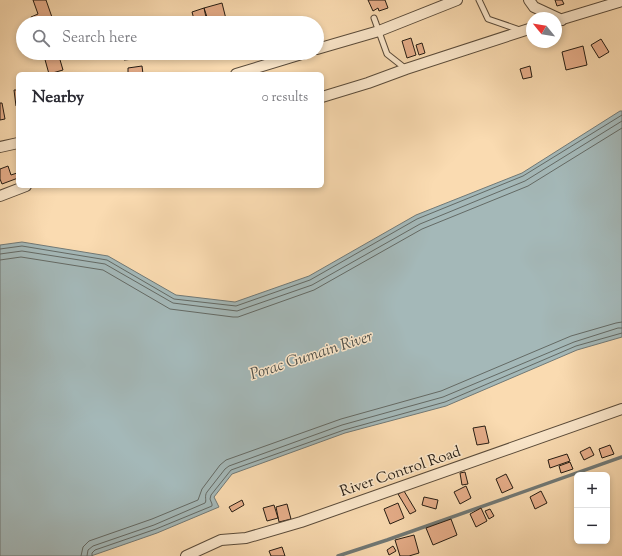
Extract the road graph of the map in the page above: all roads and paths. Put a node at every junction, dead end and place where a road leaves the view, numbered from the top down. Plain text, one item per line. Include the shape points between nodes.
1 (456, 0) edge
2 (478, 0) edge
3 (529, 0) edge
4 (622, 1) edge
5 (543, 12) edge
6 (374, 18) dead end
7 (562, 20) edge
8 (526, 30) edge
9 (379, 31) junction
10 (521, 31) junction
11 (324, 47) edge
12 (282, 60) edge
13 (406, 69) junction
14 (243, 72) edge
15 (324, 95) edge
16 (16, 143) edge
17 (0, 147) edge
18 (21, 188) edge
19 (0, 196) edge
20 (622, 409) edge
21 (186, 556) edge

1 - 9 street
2 - 10 lane via 488,19
3 - 5 street via 534,7
4 - 7 street
6 - 9 lane
8 - 10 street
9 - 11 street
9 - 13 lane via 387,54
10 - 13 street
12 - 14 street
13 - 15 street
16 - 17 street
18 - 19 street
20 - 21 street, River Control Road via 301,522 246,538 221,540

